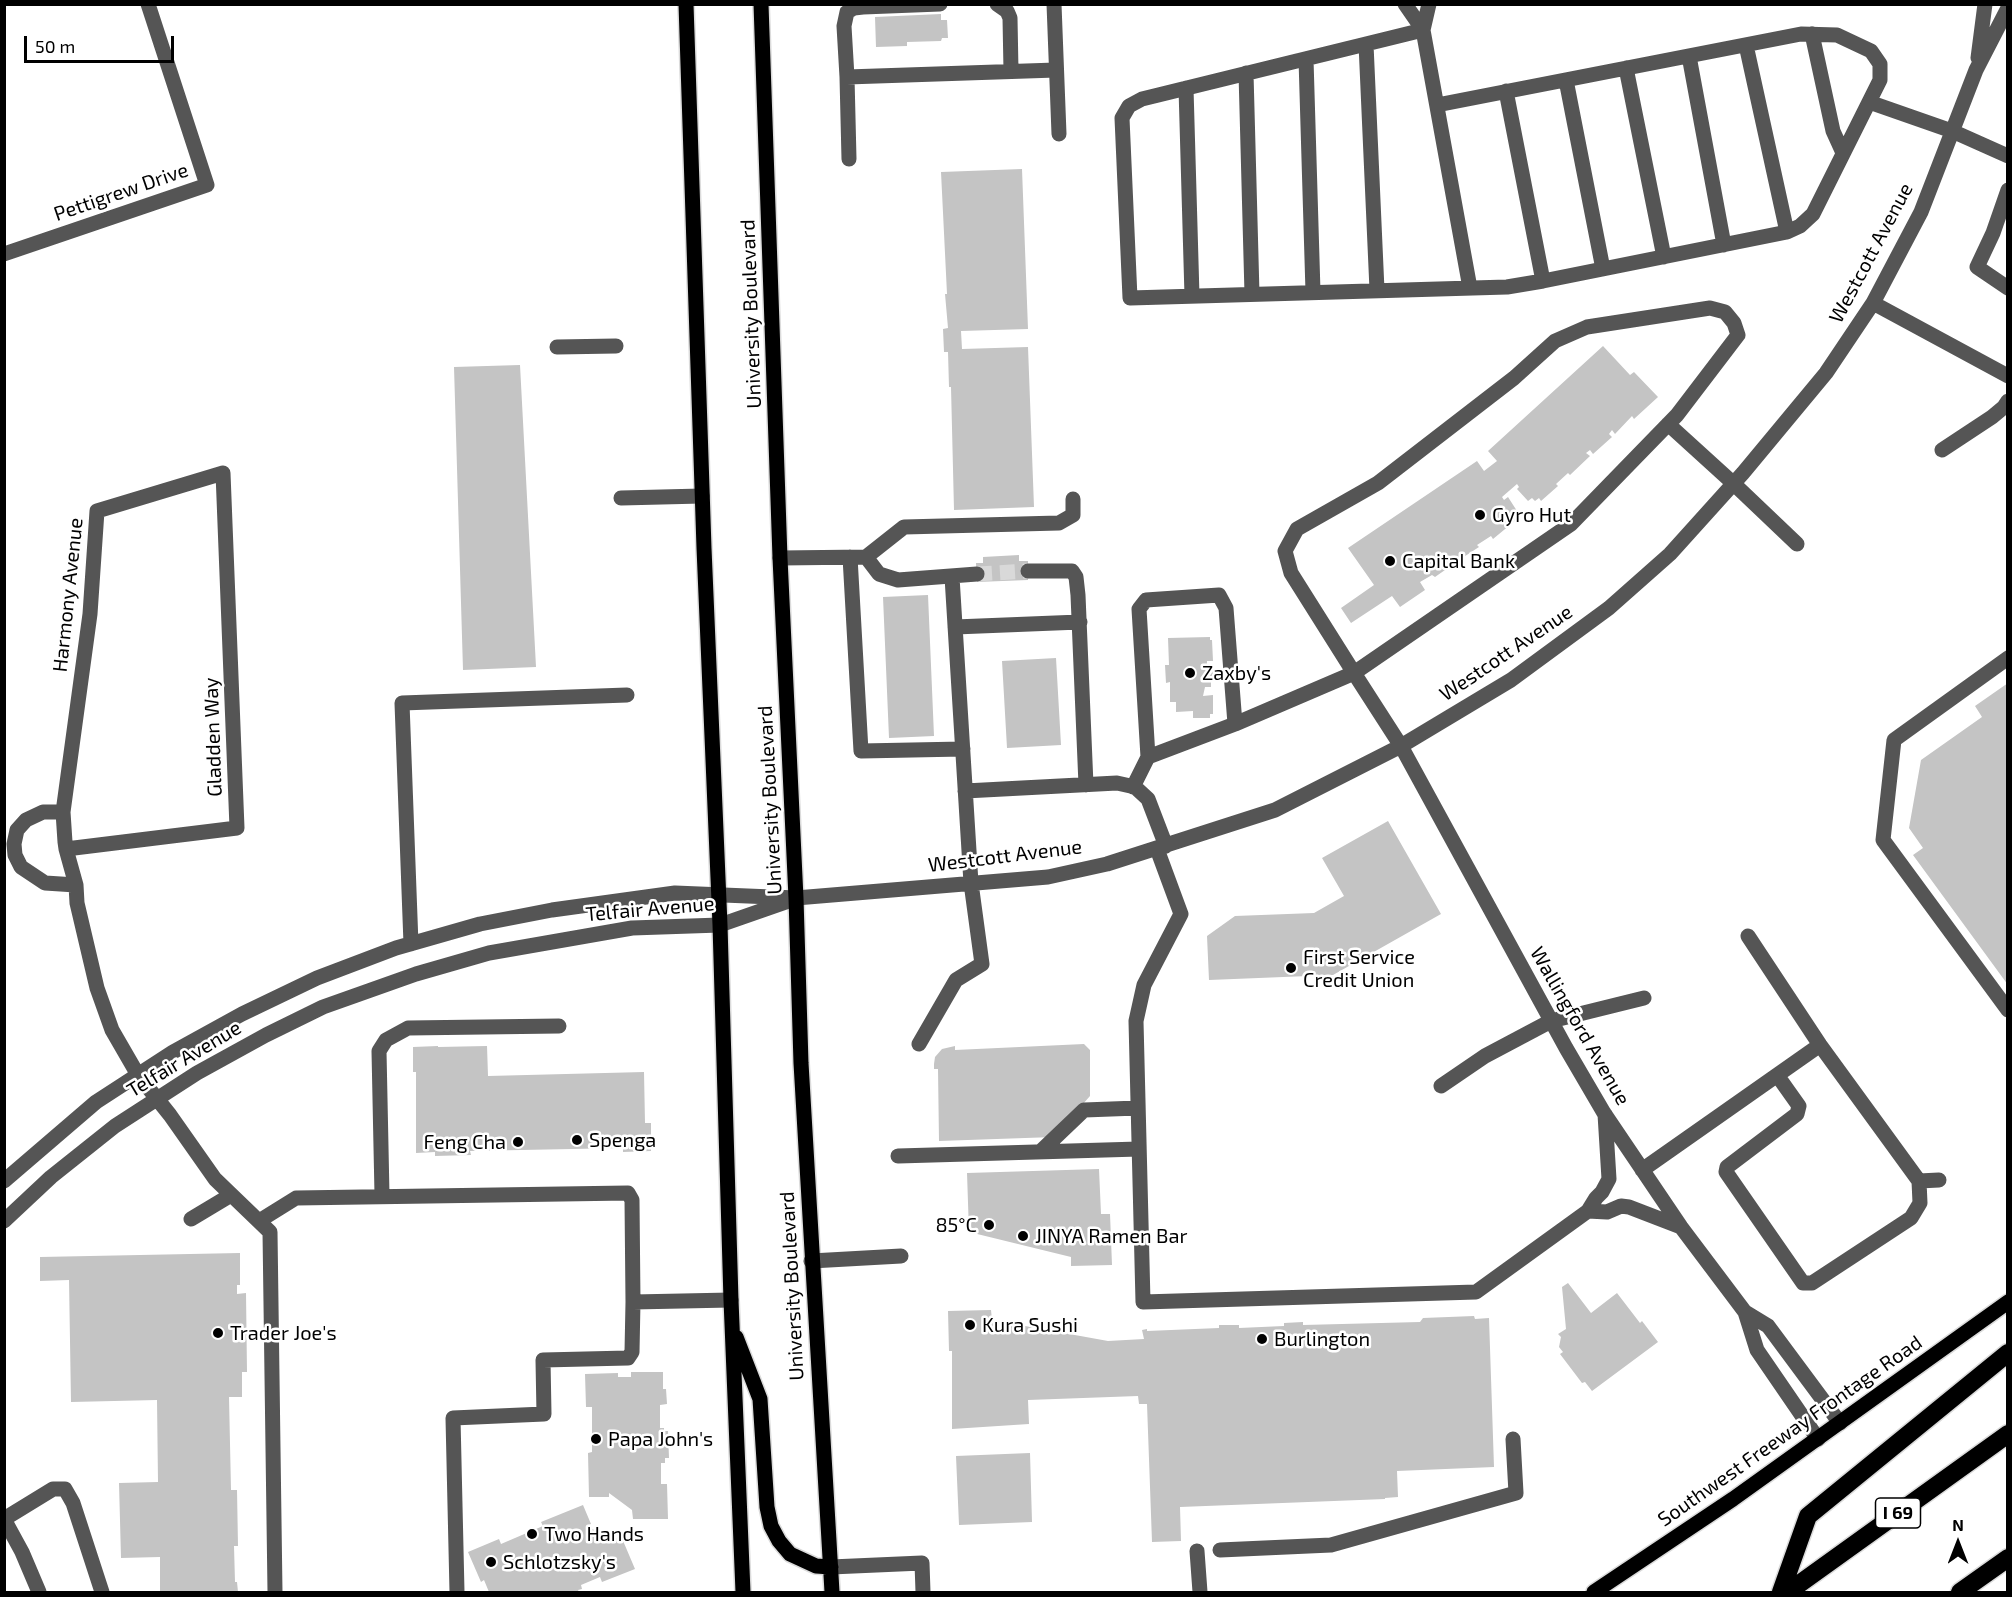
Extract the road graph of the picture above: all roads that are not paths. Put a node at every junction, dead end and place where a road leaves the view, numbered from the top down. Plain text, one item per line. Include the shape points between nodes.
1 (148, 4) edge
2 (686, 4) edge
3 (760, 4) edge
4 (940, 4) edge
5 (997, 4) edge
6 (1054, 4) edge
7 (1405, 4) edge
8 (1429, 4) edge
9 (1985, 4) edge
10 (2007, 8) edge
11 (1424, 30) junction
12 (1812, 34) junction
13 (1366, 44) junction
14 (1746, 45) junction
15 (1689, 56) junction
16 (1306, 59) junction
17 (1626, 68) junction
18 (1056, 70) junction
19 (1977, 70) junction
20 (1011, 71) junction
21 (1246, 73) junction
22 (846, 77) junction
23 (1566, 80) junction
24 (1185, 88) junction
25 (1506, 91) junction
26 (1869, 102) junction
27 (1437, 105) junction
28 (1952, 131) junction
29 (1059, 134) dead end
30 (1843, 153) junction
31 (2007, 156) edge
32 (849, 159) dead end
33 (2007, 190) edge
34 (1787, 232) junction
35 (1724, 245) junction
36 (4, 254) edge
37 (1664, 257) junction
38 (1603, 269) junction
39 (1543, 281) junction
40 (1470, 288) junction
41 (2007, 288) edge
42 (1377, 290) junction
43 (1313, 292) junction
44 (1252, 294) junction
45 (1192, 296) junction
46 (1873, 303) junction
47 (616, 346) dead end
48 (557, 347) dead end
49 (2007, 376) edge
50 (2007, 401) edge
51 (1668, 424) junction
52 (1942, 450) dead end
53 (223, 473) joint
54 (1734, 484) junction
55 (702, 496) junction
56 (621, 498) dead end
57 (1073, 499) dead end
58 (1797, 544) dead end
59 (858, 557) junction
60 (780, 558) junction
61 (1028, 571) tunnel mouth
62 (977, 574) tunnel mouth
63 (952, 577) junction
64 (1080, 622) junction
65 (956, 627) junction
66 (2007, 658) edge
67 (1354, 673) junction
68 (627, 695) dead end
69 (1235, 724) junction
70 (1401, 746) junction
71 (963, 749) junction
72 (1148, 757) junction
73 (1086, 784) junction
74 (1133, 787) junction
75 (965, 790) junction
76 (63, 812) junction
77 (1161, 848) junction
78 (66, 849) junction
79 (971, 883) junction
80 (76, 885) junction
81 (719, 896) junction
82 (796, 898) junction
83 (720, 925) junction
84 (1748, 936) dead end
85 (411, 944) junction
86 (1644, 998) dead end
87 (2007, 1010) edge
88 (1551, 1021) junction
89 (559, 1026) dead end
90 (919, 1044) dead end
91 (1820, 1046) junction
92 (138, 1075) junction
93 (1777, 1076) junction
94 (1441, 1086) dead end
95 (157, 1098) junction
96 (1138, 1108) junction
97 (1605, 1113) junction
98 (1139, 1149) junction
99 (1040, 1152) junction
100 (898, 1156) dead end
101 (1642, 1170) junction
102 (1939, 1180) dead end
103 (4, 1181) edge
104 (1919, 1181) junction
105 (231, 1195) junction
106 (382, 1195) junction
107 (1588, 1211) junction
108 (191, 1219) dead end
109 (4, 1221) edge
110 (259, 1221) junction
111 (1681, 1227) junction
112 (901, 1256) dead end
113 (812, 1261) junction
114 (731, 1300) junction
115 (633, 1302) junction
116 (2007, 1302) edge
117 (1745, 1312) junction
118 (732, 1326) junction
119 (2007, 1353) edge
120 (1840, 1423) junction
121 (2007, 1434) edge
122 (1513, 1439) dead end
123 (1818, 1439) junction
124 (4, 1519) edge
125 (1220, 1550) dead end
126 (1197, 1551) dead end
127 (2007, 1558) edge
128 (831, 1567) junction
129 (39, 1593) edge
130 (102, 1593) edge
131 (274, 1593) edge
132 (457, 1593) edge
133 (743, 1593) edge
134 (832, 1593) edge
135 (923, 1593) edge
136 (1200, 1593) edge
137 (1594, 1593) edge
138 (1781, 1593) edge
139 (1788, 1593) edge
140 (1960, 1593) edge

1 - 36 street, Pettigrew Drive via 207,184
2 - 55 main road
3 - 60 main road, University Boulevard
4 - 22 street via 854,8 846,12
5 - 20 street via 1010,18
6 - 18 street
7 - 11 street
8 - 11 street
9 - 19 street, Westcott Avenue
10 - 19 street, Westcott Avenue
11 - 13 street
11 - 27 street
12 - 14 street
12 - 26 street via 1838,35 1871,51 1880,64 1880,80
12 - 30 street via 1833,131
13 - 16 street
13 - 42 street
14 - 15 street
14 - 34 street
15 - 17 street
15 - 35 street
16 - 21 street
16 - 43 street
17 - 23 street
17 - 37 street
18 - 20 street
18 - 29 street
19 - 28 street, Westcott Avenue
20 - 22 street
21 - 24 street
21 - 44 street
22 - 32 street
23 - 25 street
23 - 38 street
24 - 45 street
24 - 45 street via 1142,99 1130,106 1122,118 1130,298
25 - 27 street
25 - 39 street
26 - 28 street
26 - 30 street
27 - 40 street
28 - 31 street
28 - 46 street, Westcott Avenue via 1921,212
30 - 34 street via 1813,214
33 - 41 street via 1977,267
34 - 35 street
35 - 37 street
37 - 38 street
38 - 39 street
39 - 40 street
40 - 42 street
42 - 43 street
43 - 44 street
44 - 45 street
46 - 49 street
46 - 54 street, Westcott Avenue via 1826,373
47 - 48 street
50 - 52 street via 1992,417
51 - 54 street
51 - 67 street via 1571,524
51 - 67 street, Wallingford Avenue via 1738,335 1725,312 1710,308 1587,327 1555,341 1514,378 1378,483 1297,529 1285,551 1291,573
53 - 76 street, Harmony Avenue via 97,511 90,615
53 - 78 street, Gladden Way via 237,828
54 - 58 street
54 - 70 street, Westcott Avenue via 1671,554 1609,608 1511,680
55 - 56 street
55 - 81 main road
57 - 59 street via 1072,515 1059,523 904,527
59 - 60 street
59 - 63 street via 879,574 898,580
59 - 71 street via 861,752
60 - 82 main road, University Boulevard
61 - 64 street via 1072,571 1076,577
62 - 63 street
63 - 65 street
64 - 65 street
64 - 73 street
65 - 71 street
66 - 87 street via 1894,740 1883,840
67 - 69 street
67 - 70 street, Wallingford Avenue
68 - 85 street via 402,703
69 - 72 street
69 - 72 street via 1226,608 1219,595 1146,600 1139,609
70 - 77 street, Westcott Avenue via 1275,810
70 - 88 street, Wallingford Avenue
71 - 75 street
72 - 74 street
73 - 74 street
73 - 75 street
74 - 77 street via 1148,799
75 - 79 street
76 - 78 street, Harmony Avenue
76 - 80 street via 43,812 26,820 17,830 15,855 21,867 45,883
77 - 79 street, Westcott Avenue via 1048,877
77 - 96 street via 1181,914 1144,985 1136,1021
78 - 80 street, Harmony Avenue
79 - 82 street, Westcott Avenue
79 - 90 street via 982,964 956,980
80 - 92 street, Harmony Avenue via 97,988 112,1030
81 - 82 street, Telfair Avenue
81 - 83 main road
81 - 85 street, Telfair Avenue via 675,893 552,910 480,924
82 - 83 street, Telfair Avenue
82 - 113 main road, University Boulevard
83 - 95 street, Telfair Avenue via 632,928 489,953 416,974 313,1012
83 - 114 main road
84 - 91 street
85 - 92 street, Telfair Avenue via 317,978 242,1014
86 - 88 street
88 - 94 street via 1485,1056
88 - 97 street, Wallingford Avenue
89 - 106 street via 408,1028 386,1040 379,1052
91 - 93 street
91 - 104 street
92 - 95 street, Harmony Avenue
92 - 103 street, Telfair Avenue via 96,1102
93 - 101 street
93 - 104 street via 1799,1106 1797,1114 1726,1167 1726,1172 1803,1283 1812,1283 1911,1218 1920,1203
95 - 105 street, Harmony Avenue via 215,1179
95 - 109 street, Telfair Avenue via 51,1177
96 - 98 street
96 - 99 street via 1084,1110
97 - 101 street, Wallingford Avenue
97 - 107 street via 1609,1179
98 - 99 street
98 - 107 street via 1143,1302 1476,1292
99 - 100 street
101 - 111 street, Wallingford Avenue
102 - 104 street
105 - 108 street
105 - 110 street, Harmony Avenue
106 - 110 street via 296,1198
106 - 115 street via 628,1193 632,1200
107 - 111 street via 1629,1207
110 - 131 street via 270,1233
111 - 117 street, Wallingford Avenue
112 - 113 street
113 - 128 main road, University Boulevard
114 - 115 street
114 - 118 main road
115 - 132 street via 632,1352 628,1358 543,1360 544,1414 453,1418
116 - 120 main road, Southwest Freeway Frontage Road
117 - 120 street, Wallingford Avenue via 1768,1326
117 - 123 street, Wallingford Avenue via 1758,1350
118 - 128 main road via 760,1399 771,1526 790,1554 816,1566
118 - 133 main road
119 - 138 highway via 1808,1516
120 - 123 main road, Southwest Freeway Frontage Road
121 - 139 highway, I 69
122 - 125 street via 1516,1493 1331,1545
123 - 137 main road, Southwest Freeway Frontage Road
124 - 129 street
124 - 130 street via 53,1489 65,1489
126 - 136 street
127 - 140 highway
128 - 134 main road, University Boulevard
128 - 135 street via 922,1563

